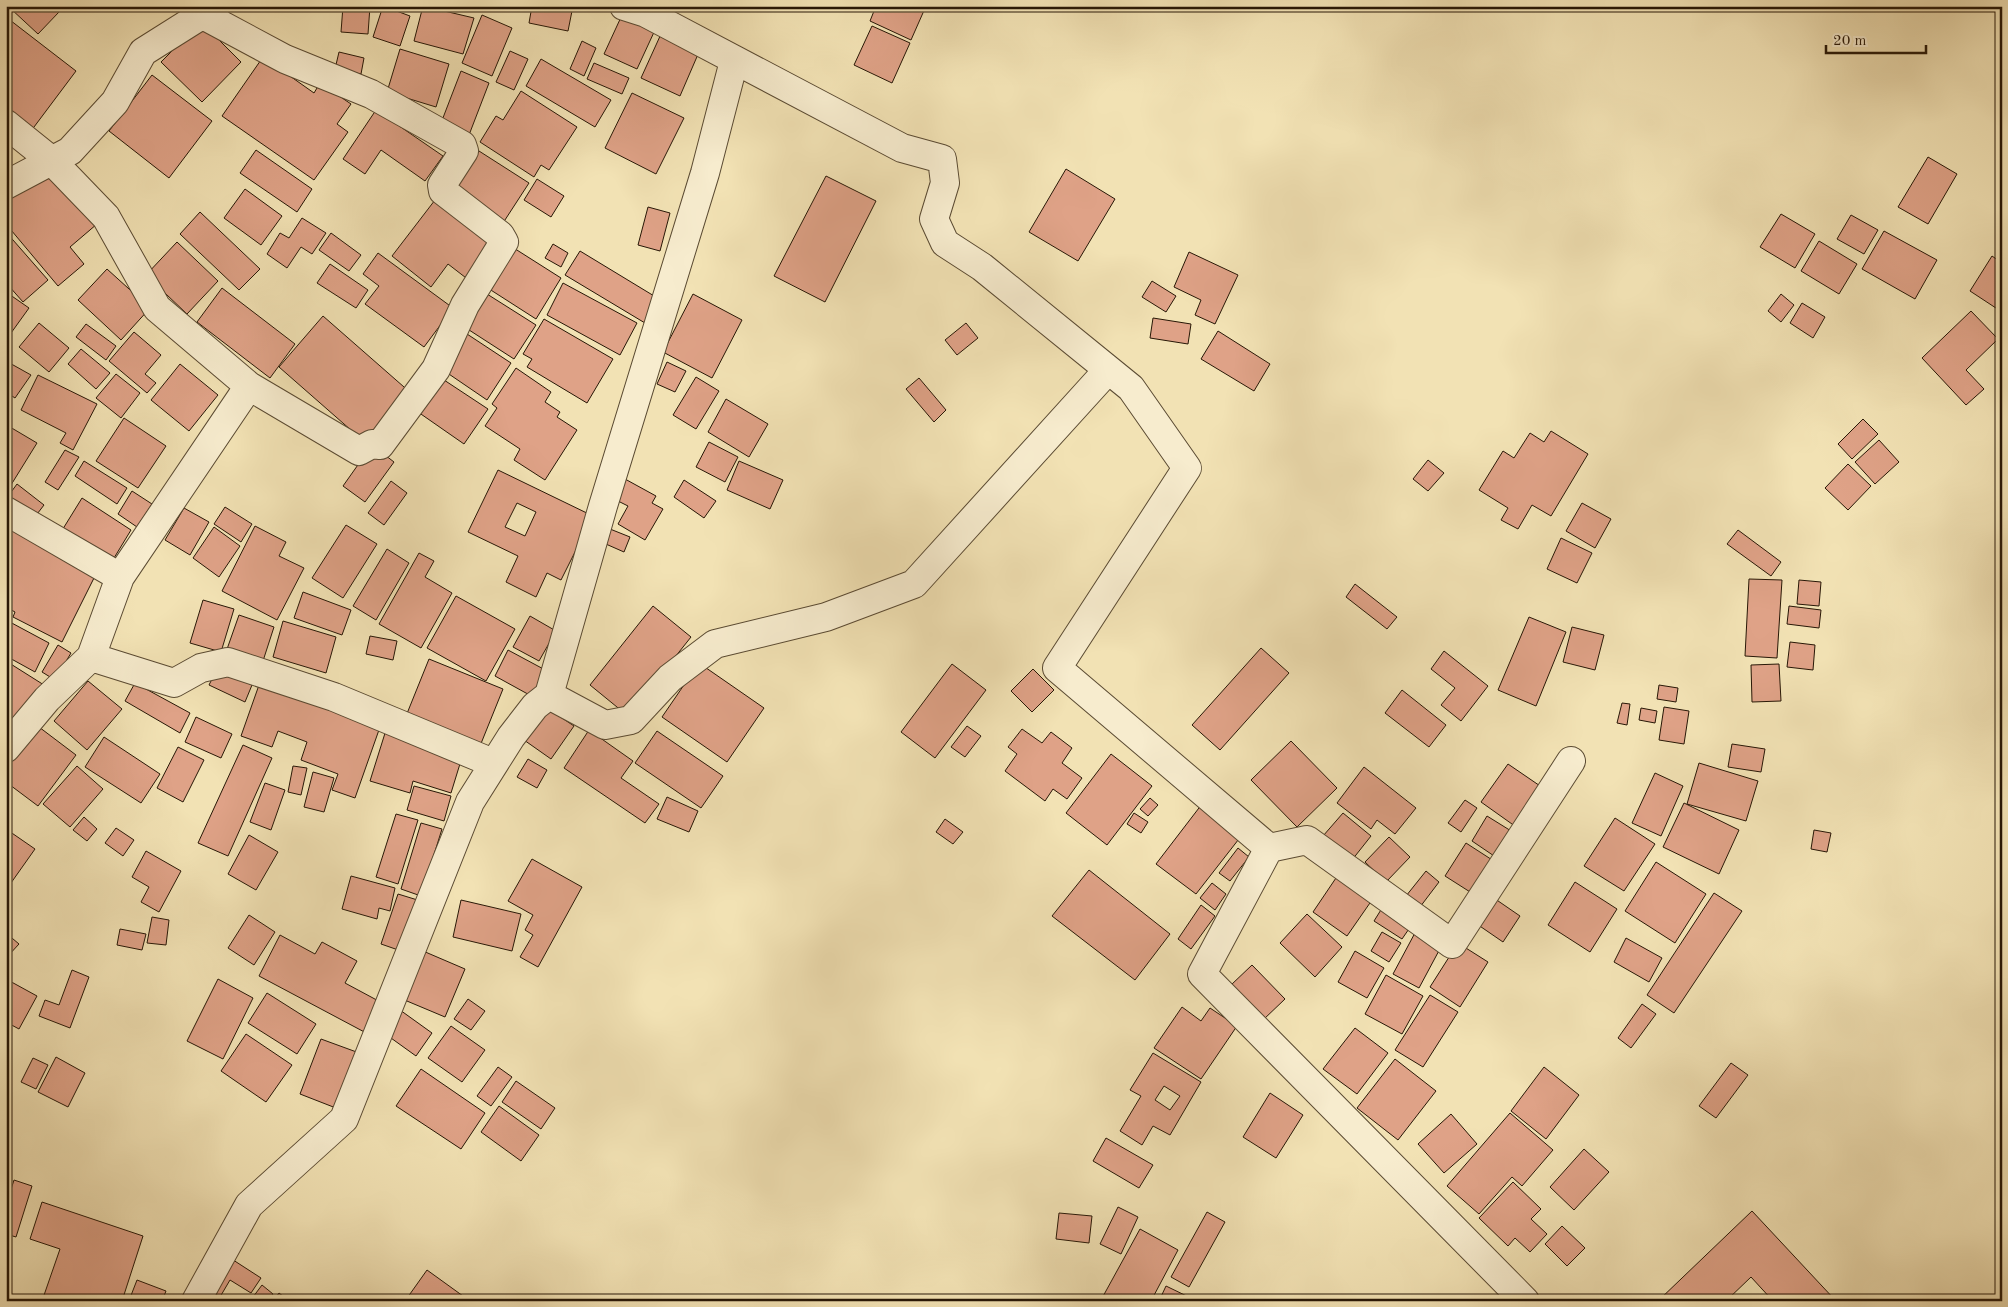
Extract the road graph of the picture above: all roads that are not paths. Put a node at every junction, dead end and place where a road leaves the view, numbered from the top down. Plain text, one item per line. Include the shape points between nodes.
1 (624, 6) edge
2 (208, 10) edge
3 (734, 61) junction
4 (6, 124) edge
5 (52, 161) junction
6 (6, 185) edge
7 (1108, 370) junction
8 (249, 386) junction
9 (6, 511) edge
10 (120, 577) junction
11 (92, 657) junction
12 (549, 695) junction
13 (6, 748) edge
14 (1571, 761) dead end
15 (493, 763) junction
16 (1269, 848) junction
17 (196, 1301) edge
18 (1525, 1301) edge

1 - 3 street via 646,13
2 - 5 street via 143,52 115,102 70,151
2 - 8 street via 285,59 371,94 462,145 464,151 442,185 443,191 500,235 504,242 465,305 436,369 380,445 372,444 358,451
3 - 7 street via 902,148 942,159 945,183 934,219 945,243 982,267
3 - 12 street via 705,173
4 - 5 street
5 - 6 street
5 - 8 street via 106,217 157,308
7 - 12 street via 914,584 826,617 715,644 670,678 631,720 605,725
7 - 16 street via 1132,388 1187,468 1057,668
8 - 10 street
9 - 10 street
10 - 11 street
11 - 13 street via 47,699
11 - 15 street via 174,683 201,668 228,662 343,701
12 - 15 street via 536,706
14 - 16 street via 1452,944 1307,840
15 - 17 street via 470,802 344,1119 249,1205
16 - 18 street via 1202,974

